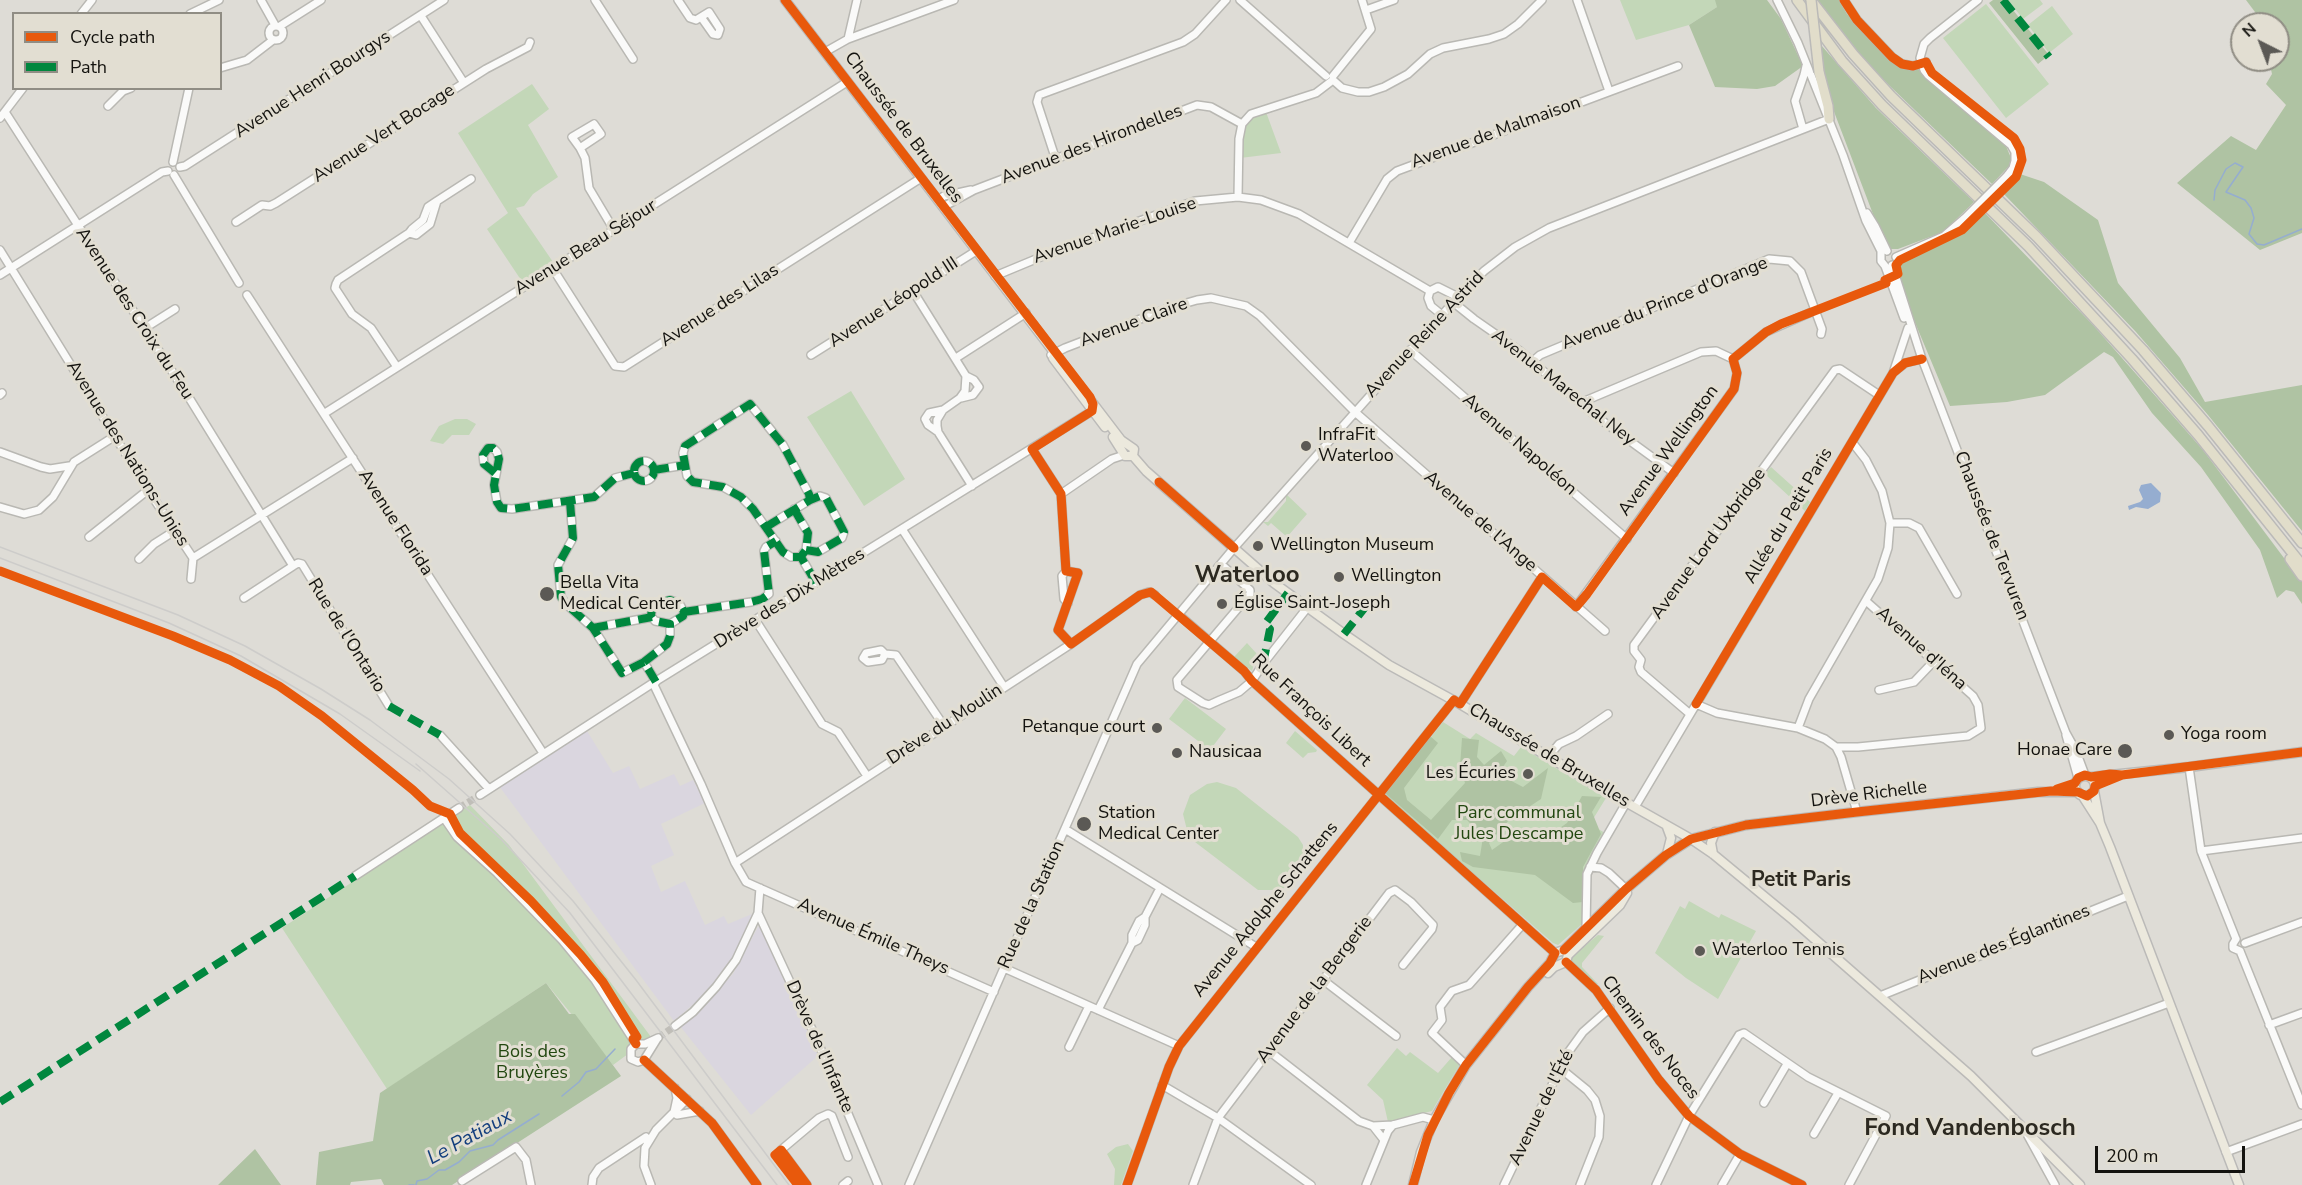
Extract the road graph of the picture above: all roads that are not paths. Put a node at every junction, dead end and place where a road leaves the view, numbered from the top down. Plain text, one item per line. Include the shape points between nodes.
1 (92, 0) edge
2 (219, 0) edge
3 (261, 0) edge
4 (321, 0) edge
5 (444, 0) edge
6 (595, 0) edge
7 (678, 0) edge
8 (785, 0) edge
9 (857, 0) edge
10 (954, 0) edge
11 (1227, 0) edge
12 (1240, 0) edge
13 (1362, 0) edge
14 (1394, 0) edge
15 (1542, 0) edge
16 (1577, 0) edge
17 (1777, 0) edge
18 (1797, 0) edge
19 (1811, 0) edge
20 (1844, 0) edge
21 (1978, 0) edge
22 (1366, 10) junction
23 (83, 12) edge
24 (194, 12) edge
25 (421, 15) junction
26 (701, 16) dead end
27 (278, 26) junction
28 (848, 39) junction
29 (273, 40) junction
30 (530, 42) dead end
31 (825, 52) junction
32 (633, 59) dead end
33 (1806, 63) junction
34 (1924, 63) junction
35 (1678, 66) dead end
36 (222, 67) edge
37 (1330, 79) junction
38 (847, 82) junction
39 (464, 83) junction
40 (22, 90) edge
41 (126, 90) edge
42 (188, 90) edge
43 (1610, 91) junction
44 (108, 106) dead end
45 (5, 112) junction
46 (0, 118) edge
47 (1828, 119) junction
48 (1242, 124) junction
49 (1803, 129) junction
50 (580, 148) dead end
51 (1056, 160) junction
52 (173, 162) junction
53 (180, 167) junction
54 (171, 173) junction
55 (921, 178) junction
56 (471, 179) dead end
57 (1238, 197) junction
58 (940, 204) junction
59 (236, 222) dead end
60 (77, 225) junction
61 (614, 230) junction
62 (1349, 243) junction
63 (0, 250) edge
64 (976, 251) junction
65 (1884, 252) junction
66 (1896, 256) junction
67 (1889, 265) junction
68 (11, 268) junction
69 (553, 269) junction
70 (0, 275) edge
71 (995, 276) junction
72 (239, 283) dead end
73 (913, 291) junction
74 (1430, 291) junction
75 (247, 295) dead end
76 (1456, 299) junction
77 (175, 309) dead end
78 (1816, 310) junction
79 (1024, 314) junction
80 (1442, 315) junction
81 (145, 328) junction
82 (1908, 328) junction
83 (1821, 334) dead end
84 (1914, 339) junction
85 (1410, 350) junction
86 (1918, 350) junction
87 (1901, 351) junction
88 (1054, 354) junction
89 (811, 355) dead end
90 (956, 358) junction
91 (1733, 359) junction
92 (1922, 359) junction
93 (1533, 361) junction
94 (397, 367) junction
95 (1893, 373) junction
96 (966, 376) junction
97 (1880, 395) junction
98 (960, 398) junction
99 (1092, 401) junction
100 (1580, 403) junction
101 (943, 410) junction
102 (1092, 411) junction
103 (1355, 412) junction
104 (324, 413) junction
105 (1109, 423) junction
106 (938, 432) junction
107 (115, 436) junction
108 (1852, 442) junction
109 (1032, 449) junction
110 (0, 452) edge
111 (1128, 452) junction
112 (353, 458) junction
113 (685, 465) junction
114 (69, 466) junction
115 (50, 469) junction
116 (654, 470) junction
117 (495, 473) dead end
118 (634, 473) junction
119 (1674, 473) junction
120 (62, 478) junction
121 (972, 486) junction
122 (148, 490) junction
123 (1061, 494) junction
124 (810, 500) junction
125 (570, 502) junction
126 (0, 507) edge
127 (794, 510) junction
128 (262, 517) junction
129 (1890, 523) junction
130 (766, 527) junction
131 (902, 529) junction
132 (176, 530) junction
133 (89, 537) dead end
134 (1627, 539) junction
135 (776, 541) junction
136 (2284, 543) junction
137 (2302, 543) edge
138 (1234, 548) junction
139 (806, 550) junction
140 (801, 557) junction
141 (193, 558) junction
142 (139, 559) dead end
143 (1221, 564) junction
144 (2302, 565) edge
145 (293, 566) junction
146 (1066, 571) junction
147 (2302, 576) edge
148 (1542, 577) junction
149 (191, 579) dead end
150 (816, 583) junction
151 (1957, 594) dead end
152 (1155, 595) dead end
153 (244, 598) dead end
154 (1866, 601) junction
155 (1068, 603) junction
156 (1576, 607) junction
157 (1307, 608) junction
158 (684, 612) junction
159 (1179, 615) junction
160 (652, 617) junction
161 (756, 621) junction
162 (670, 624) junction
163 (593, 628) junction
164 (1605, 632) dead end
165 (1209, 641) junction
166 (1071, 644) junction
167 (885, 654) dead end
168 (1935, 660) junction
169 (644, 662) junction
170 (1252, 681) junction
171 (654, 682) junction
172 (1004, 687) junction
173 (1879, 690) dead end
174 (1457, 702) junction
175 (1696, 704) junction
176 (389, 706) dead end
177 (1608, 714) dead end
178 (1690, 714) junction
179 (944, 726) junction
180 (1798, 728) junction
181 (440, 735) dead end
182 (1836, 747) junction
183 (2302, 752) edge
184 (543, 753) junction
185 (1549, 756) junction
186 (2189, 768) junction
187 (2122, 775) junction
188 (867, 776) junction
189 (2082, 778) junction
190 (489, 789) junction
191 (2095, 789) junction
192 (2051, 791) junction
193 (2080, 794) junction
194 (480, 795) tunnel mouth
195 (1378, 796) junction
196 (1626, 803) junction
197 (1635, 807) junction
198 (459, 808) tunnel mouth
199 (1857, 812) junction
200 (444, 818) junction
201 (2100, 823) junction
202 (1667, 827) junction
203 (1065, 829) junction
204 (1715, 832) junction
205 (2302, 838) edge
206 (1691, 839) junction
207 (2201, 851) junction
208 (1713, 854) junction
209 (1666, 855) junction
210 (735, 862) junction
211 (1590, 867) junction
212 (355, 876) dead end
213 (760, 888) junction
214 (1160, 888) junction
215 (1629, 888) junction
216 (770, 892) junction
217 (2128, 896) junction
218 (758, 912) junction
219 (2302, 921) edge
220 (1523, 924) junction
221 (1586, 928) junction
222 (2236, 939) junction
223 (2245, 943) junction
224 (1256, 947) junction
225 (2240, 951) junction
226 (1561, 957) junction
227 (1403, 965) dead end
228 (1005, 968) junction
229 (1323, 980) junction
230 (994, 992) junction
231 (1880, 996) junction
232 (2169, 1003) junction
233 (1089, 1006) junction
234 (1610, 1008) junction
235 (1098, 1010) junction
236 (2302, 1013) edge
237 (2269, 1025) junction
238 (675, 1026) tunnel mouth
239 (1396, 1036) dead end
240 (638, 1045) junction
241 (1179, 1046) junction
242 (1069, 1047) dead end
243 (1269, 1052) junction
244 (2036, 1052) dead end
245 (646, 1056) junction
246 (1787, 1064) junction
247 (1466, 1065) junction
248 (1560, 1068) junction
249 (1162, 1085) junction
250 (675, 1088) junction
251 (1838, 1093) junction
252 (689, 1101) junction
253 (1764, 1102) dead end
254 (2302, 1105) edge
255 (700, 1111) junction
256 (676, 1114) junction
257 (1689, 1116) junction
258 (1218, 1118) junction
259 (1434, 1120) junction
260 (2302, 1124) edge
261 (1393, 1125) junction
262 (1373, 1126) junction
263 (2024, 1129) junction
264 (1814, 1134) dead end
265 (646, 1137) dead end
266 (1384, 1140) junction
267 (631, 1147) junction
268 (647, 1149) junction
269 (2226, 1152) junction
270 (1740, 1154) junction
271 (848, 1157) dead end
272 (1130, 1175) junction
273 (462, 1181) dead end
274 (531, 1185) edge
275 (592, 1185) edge
276 (651, 1185) edge
277 (757, 1185) edge
278 (807, 1185) edge
279 (878, 1185) edge
280 (909, 1185) edge
281 (1127, 1185) edge
282 (1133, 1185) edge
283 (1193, 1185) edge
284 (1311, 1185) edge
285 (1366, 1185) edge
286 (1413, 1185) edge
287 (1504, 1185) edge
288 (1580, 1185) edge
289 (1656, 1185) edge
290 (1722, 1185) edge
291 (1802, 1185) edge
292 (1849, 1185) edge
293 (2055, 1185) edge
294 (2080, 1185) edge
295 (2239, 1185) edge

1 - 23 street
2 - 24 street
3 - 27 street
4 - 27 street
5 - 25 street, Avenue Henri Bourgys
6 - 32 street
7 - 26 street via 690,18 696,20
8 - 31 main road, Chaussée de Bruxelles
9 - 28 street
10 - 28 street
11 - 51 street via 1183,42 1039,95 1037,102
12 - 37 street
13 - 22 street
14 - 22 street
15 - 37 street via 1504,34 1443,48 1384,87 1358,92 1342,88
16 - 43 street
17 - 33 street
18 - 136 highway via 1835,52 1882,105 2028,246 2132,359
19 - 47 highway, bridge
19 - 137 highway via 1891,96 2037,237 2143,350
20 - 34 street via 1892,57 1913,66
21 - 34 street via 1930,38 1921,52
22 - 37 street via 1371,24 1369,34
25 - 39 street
25 - 53 street, Avenue Henri Bourgys
27 - 29 street via 269,31
27 - 29 street via 284,35
28 - 31 street
29 - 36 street via 247,60
30 - 39 street, Avenue Vert Bocage via 528,47
31 - 38 main road, Chaussée de Bruxelles
33 - 47 street
33 - 49 street via 1795,101
34 - 66 street, bridge via 1928,75 2011,145 2015,161 2007,176 1944,236
35 - 43 street, Avenue de Malmaison
37 - 48 street via 1316,93 1251,114
38 - 55 main road, Chaussée de Bruxelles
38 - 61 street, Avenue Beau Séjour
39 - 59 street, Avenue Vert Bocage via 276,203 262,205
40 - 45 street
41 - 44 street
42 - 52 street
43 - 62 street, Avenue de Malmaison via 1396,171 1387,179
45 - 46 street
45 - 60 street, Avenue des Croix du Feu
47 - 49 street, Avenue Reine Astrid
47 - 65 street via 1866,221
48 - 51 street, Avenue des Hirondelles via 1211,107 1197,105
48 - 57 street
49 - 76 street, Avenue Reine Astrid via 1549,228 1515,247
50 - 61 street via 589,188
51 - 58 street, Avenue des Hirondelles
52 - 53 street
52 - 54 street via 168,165
53 - 54 street
54 - 60 street via 162,172
54 - 72 street
55 - 58 main road, Chaussée de Bruxelles
55 - 69 street, Avenue des Lilas via 624,367 615,366
56 - 94 street via 436,201 416,235 409,233 336,284 352,314 371,328
57 - 62 street, Avenue Marie-Louise via 1290,210
57 - 71 street, Avenue Marie-Louise via 1194,201
58 - 64 main road, Chaussée de Bruxelles
60 - 68 street
60 - 81 street, Avenue des Croix du Feu
61 - 69 street, Avenue Beau Séjour
62 - 74 street, Avenue Marie-Louise
63 - 68 street, Avenue des Nations-Unies
64 - 71 main road, Chaussée de Bruxelles
64 - 73 street, Avenue Léopold III
65 - 66 street
65 - 67 street via 1881,261
66 - 67 street
67 - 82 street, Chaussée de Tervuren
67 - 84 street, Chaussée de Tervuren
68 - 70 street
68 - 107 street, Avenue des Nations-Unies
69 - 94 street, Avenue Beau Séjour
71 - 79 main road, Chaussée de Bruxelles via 997,284
73 - 89 street, Avenue Léopold III
73 - 90 street
74 - 76 street, Avenue Marie-Louise via 1438,287
74 - 80 street via 1431,306
75 - 104 street, Avenue Florida
76 - 80 street, Avenue Reine Astrid
76 - 93 street, Avenue Marechal Ney via 1474,319
77 - 81 street
78 - 83 street, Avenue du Prince d'Orange
78 - 91 street via 1766,332
78 - 93 street, Avenue du Prince d'Orange via 1796,266 1769,259
79 - 88 main road, Chaussée de Bruxelles
79 - 90 street
80 - 85 street, Avenue Reine Astrid
81 - 128 street, Avenue des Croix du Feu
82 - 84 street, Chaussée de Tervuren
82 - 87 street, Allée du Petit Paris
84 - 86 street, Chaussée de Tervuren
85 - 103 street, Avenue Reine Astrid
85 - 134 street, Avenue Napoléon
86 - 87 street via 1911,347
86 - 92 street, Chaussée de Tervuren
87 - 95 street, Allée du Petit Paris
88 - 99 main road, Chaussée de Bruxelles
88 - 102 main road, Chaussée de Bruxelles
88 - 103 street, Avenue Claire via 1169,308 1211,298 1231,301 1260,316
90 - 96 street
91 - 100 street via 1716,351 1701,352
91 - 119 street, Avenue Wellington via 1737,373 1734,389
92 - 95 street via 1905,363
92 - 189 street, Chaussée de Tervuren via 2076,751
93 - 100 street, Avenue Marechal Ney
94 - 104 street, Avenue Beau Séjour
95 - 97 street, Allée du Petit Paris
96 - 98 street via 967,388
96 - 98 street via 979,387 973,395
97 - 108 street, Allée du Petit Paris
97 - 178 street, Avenue Lord Uxbridge via 1840,369 1835,370 1634,645 1641,660 1641,672
98 - 101 street
99 - 102 main road
99 - 105 main road, Chaussée de Bruxelles
100 - 119 street, Avenue Marechal Ney
101 - 106 street via 937,420
101 - 106 street via 929,413 925,419
102 - 105 main road, Chaussée de Bruxelles
102 - 109 street, Drève des Dix Mètres
102 - 111 main road, Chaussée de Bruxelles
103 - 138 street, Avenue Reine Astrid
103 - 148 street, Avenue de l'Ange
104 - 112 street, Avenue Florida
105 - 111 main road, Chaussée de Bruxelles
106 - 121 street
107 - 114 street
107 - 122 street, Avenue des Nations-Unies
108 - 129 street via 1882,491
108 - 175 street, Allée du Petit Paris
109 - 121 street, Drève des Dix Mètres
109 - 123 street
110 - 115 street
111 - 123 street
111 - 138 main road, Chaussée de Bruxelles
112 - 128 street, Avenue des Nations-Unies
112 - 184 street, Avenue Florida
113 - 116 street
113 - 124 street via 685,446 750,404 783,445 808,489
113 - 130 street via 693,482 723,487 741,497
114 - 115 street
114 - 120 street
115 - 120 street
116 - 118 street via 654,476 646,482
116 - 118 street via 651,463 643,461 636,465
117 - 125 street via 495,494 501,508
118 - 125 street via 617,477 594,497
119 - 134 street, Avenue Wellington
120 - 126 street via 53,497 39,510 24,514
121 - 131 street, Drève des Dix Mètres
122 - 132 street, Avenue des Nations-Unies
122 - 133 street
123 - 146 street
124 - 127 street
124 - 139 street via 826,498 844,532 818,552
125 - 163 street via 573,538 558,565 559,590 567,605
127 - 130 street
127 - 139 street via 807,533
128 - 141 street, Avenue des Nations-Unies
128 - 145 street, Rue de l'Ontario
129 - 151 street via 1909,523 1919,528
129 - 154 street via 1883,567
130 - 135 street
131 - 150 street, Drève des Dix Mètres
131 - 172 street
132 - 141 street, Avenue des Nations-Unies
132 - 142 street
134 - 156 street, Avenue Wellington
135 - 140 street via 787,555
135 - 158 street via 764,551 769,594 751,602
136 - 144 highway
136 - 147 highway via 2287,555
138 - 143 street, Rue de la Station
138 - 157 main road, Chaussée de Bruxelles
139 - 140 street
140 - 150 street
141 - 149 street
143 - 159 street, Rue de la Station
143 - 165 street via 1250,594
145 - 153 street
145 - 176 street, Rue de l'Ontario via 302,564
146 - 155 street via 1062,576 1064,599
146 - 155 street via 1078,573
148 - 156 street, Avenue de l'Ange
148 - 174 street, Avenue Adolphe Schattens
150 - 161 street, Drève des Dix Mètres
152 - 166 street, Drève du Moulin via 1140,595
154 - 168 street, Avenue d'Iéna
154 - 180 street via 1809,699
155 - 166 street via 1058,630
156 - 164 street, Avenue de l'Ange
157 - 170 street
157 - 174 main road, Chaussée de Bruxelles via 1389,665
158 - 160 street via 679,603 670,600 652,608
158 - 162 street
159 - 165 street, Rue François Libert
159 - 203 street, Rue de la Station via 1137,664
160 - 162 street
160 - 163 street
161 - 171 street, Drève des Dix Mètres
161 - 188 street via 822,724 838,732
162 - 169 street via 668,644
163 - 169 street via 622,673
165 - 170 street, Rue François Libert
165 - 170 street via 1176,680 1178,687 1209,705 1239,692
166 - 172 street, Drève du Moulin
167 - 179 street via 901,660
168 - 173 street via 1914,682
168 - 182 street, Avenue d'Iéna via 1973,696 1981,728 1968,736
169 - 171 street
170 - 195 street, Rue François Libert
171 - 184 street, Drève des Dix Mètres
171 - 210 street
172 - 179 street, Drève du Moulin
174 - 185 main road, Chaussée de Bruxelles
174 - 195 street, Avenue Adolphe Schattens
175 - 178 street, Allée du Petit Paris
175 - 180 street via 1717,713
177 - 185 street via 1559,744
178 - 197 street, Allée du Petit Paris
179 - 188 street, Drève du Moulin
180 - 182 street
181 - 190 street
182 - 199 street
183 - 186 main road, Drève Richelle
184 - 190 street, Drève des Dix Mètres
185 - 196 main road, Chaussée de Bruxelles
186 - 187 main road, Drève Richelle
186 - 207 street
187 - 189 main road, Drève Richelle
187 - 191 main road, Drève Richelle
188 - 210 street, Drève du Moulin
189 - 191 main road
189 - 192 main road, Drève Richelle
189 - 193 main road
190 - 194 street, Drève des Dix Mètres
191 - 193 main road, Drève Richelle via 2091,794
191 - 201 main road
192 - 193 main road, Drève Richelle
192 - 199 main road, Drève Richelle
193 - 201 main road
195 - 220 street, Rue François Libert
195 - 224 street, Avenue Adolphe Schattens
196 - 197 main road, Chaussée de Bruxelles
196 - 211 street
197 - 202 main road, Chaussée de Bruxelles
198 - 200 street
199 - 204 main road, Drève Richelle
200 - 212 street
200 - 240 street via 457,837 562,940 595,980
201 - 217 main road
202 - 206 main road, Chaussée de Bruxelles
202 - 209 main road via 1671,838
203 - 214 street
203 - 228 street, Rue de la Station
204 - 206 main road, Drève Richelle
204 - 208 main road
205 - 207 street
206 - 208 main road, Chaussée de Bruxelles
206 - 209 main road, Drève Richelle
207 - 222 street
208 - 231 main road, Chaussée de Bruxelles
209 - 215 main road, Drève Richelle
210 - 213 street, Avenue Émile Theys via 743,878
211 - 215 street via 1601,868
211 - 221 street via 1586,882
213 - 216 street, Avenue Émile Theys
213 - 218 street, Drève de l'Infante
214 - 224 street
214 - 235 street via 1138,940 1131,943
215 - 221 main road
215 - 226 main road via 1620,905
216 - 218 street
216 - 230 street, Avenue Émile Theys
217 - 231 street, Avenue des Églantines
217 - 232 main road
218 - 238 street via 743,949 725,977
218 - 279 street, Drève de l'Infante
219 - 223 street
220 - 226 street, Rue François Libert
220 - 247 street via 1469,985 1452,991 1440,1007 1442,1020 1432,1034
221 - 226 main road
222 - 223 street
222 - 225 street via 2233,948
223 - 225 street
224 - 241 street, Avenue Adolphe Schattens
225 - 237 street
226 - 234 street, Chemin des Noces
226 - 247 main road
227 - 229 street, Avenue de la Bergerie via 1433,925 1395,890 1389,892
228 - 230 street, Rue de la Station
228 - 233 street
229 - 239 street
229 - 243 street, Avenue de la Bergerie
230 - 280 street, Rue de la Station
231 - 263 main road, Chaussée de Bruxelles
232 - 244 street
232 - 269 main road
233 - 235 street
233 - 242 street
234 - 248 street, Avenue de l'Été via 1583,1032
234 - 257 street, Chemin des Noces
235 - 241 street
236 - 237 street
237 - 254 street
240 - 245 street via 645,1047
240 - 245 street via 629,1052 631,1059 638,1062
240 - 245 street via 658,1038
241 - 249 street, Avenue Adolphe Schattens
243 - 258 street, Avenue de la Bergerie
243 - 262 street via 1359,1121
245 - 250 street
246 - 251 street
246 - 253 street
246 - 257 street via 1742,1034
247 - 259 main road
248 - 287 street, Avenue de l'Été
248 - 288 street via 1587,1090 1600,1116 1599,1137
249 - 258 street
249 - 272 street, Avenue Adolphe Schattens
250 - 252 street
250 - 256 street
251 - 264 street
251 - 292 street via 1886,1116
252 - 255 street
252 - 256 street
255 - 256 street
255 - 277 street
256 - 268 street via 656,1130
257 - 270 street, Chemin des Noces
257 - 289 street
258 - 283 street, Avenue de la Bergerie
258 - 284 street
259 - 261 street via 1423,1117
259 - 286 main road
260 - 269 street
261 - 262 street
261 - 266 street
262 - 266 street
263 - 293 street
263 - 294 main road, Chaussée de Bruxelles
265 - 267 street
266 - 285 street
267 - 268 street
267 - 275 street via 599,1168
268 - 276 street via 644,1166
269 - 295 main road
270 - 290 street
270 - 291 street, Chemin des Noces
271 - 278 street via 832,1116 819,1118 781,1150
272 - 281 street, Avenue Adolphe Schattens
272 - 282 street
273 - 274 street via 516,1147 526,1160

